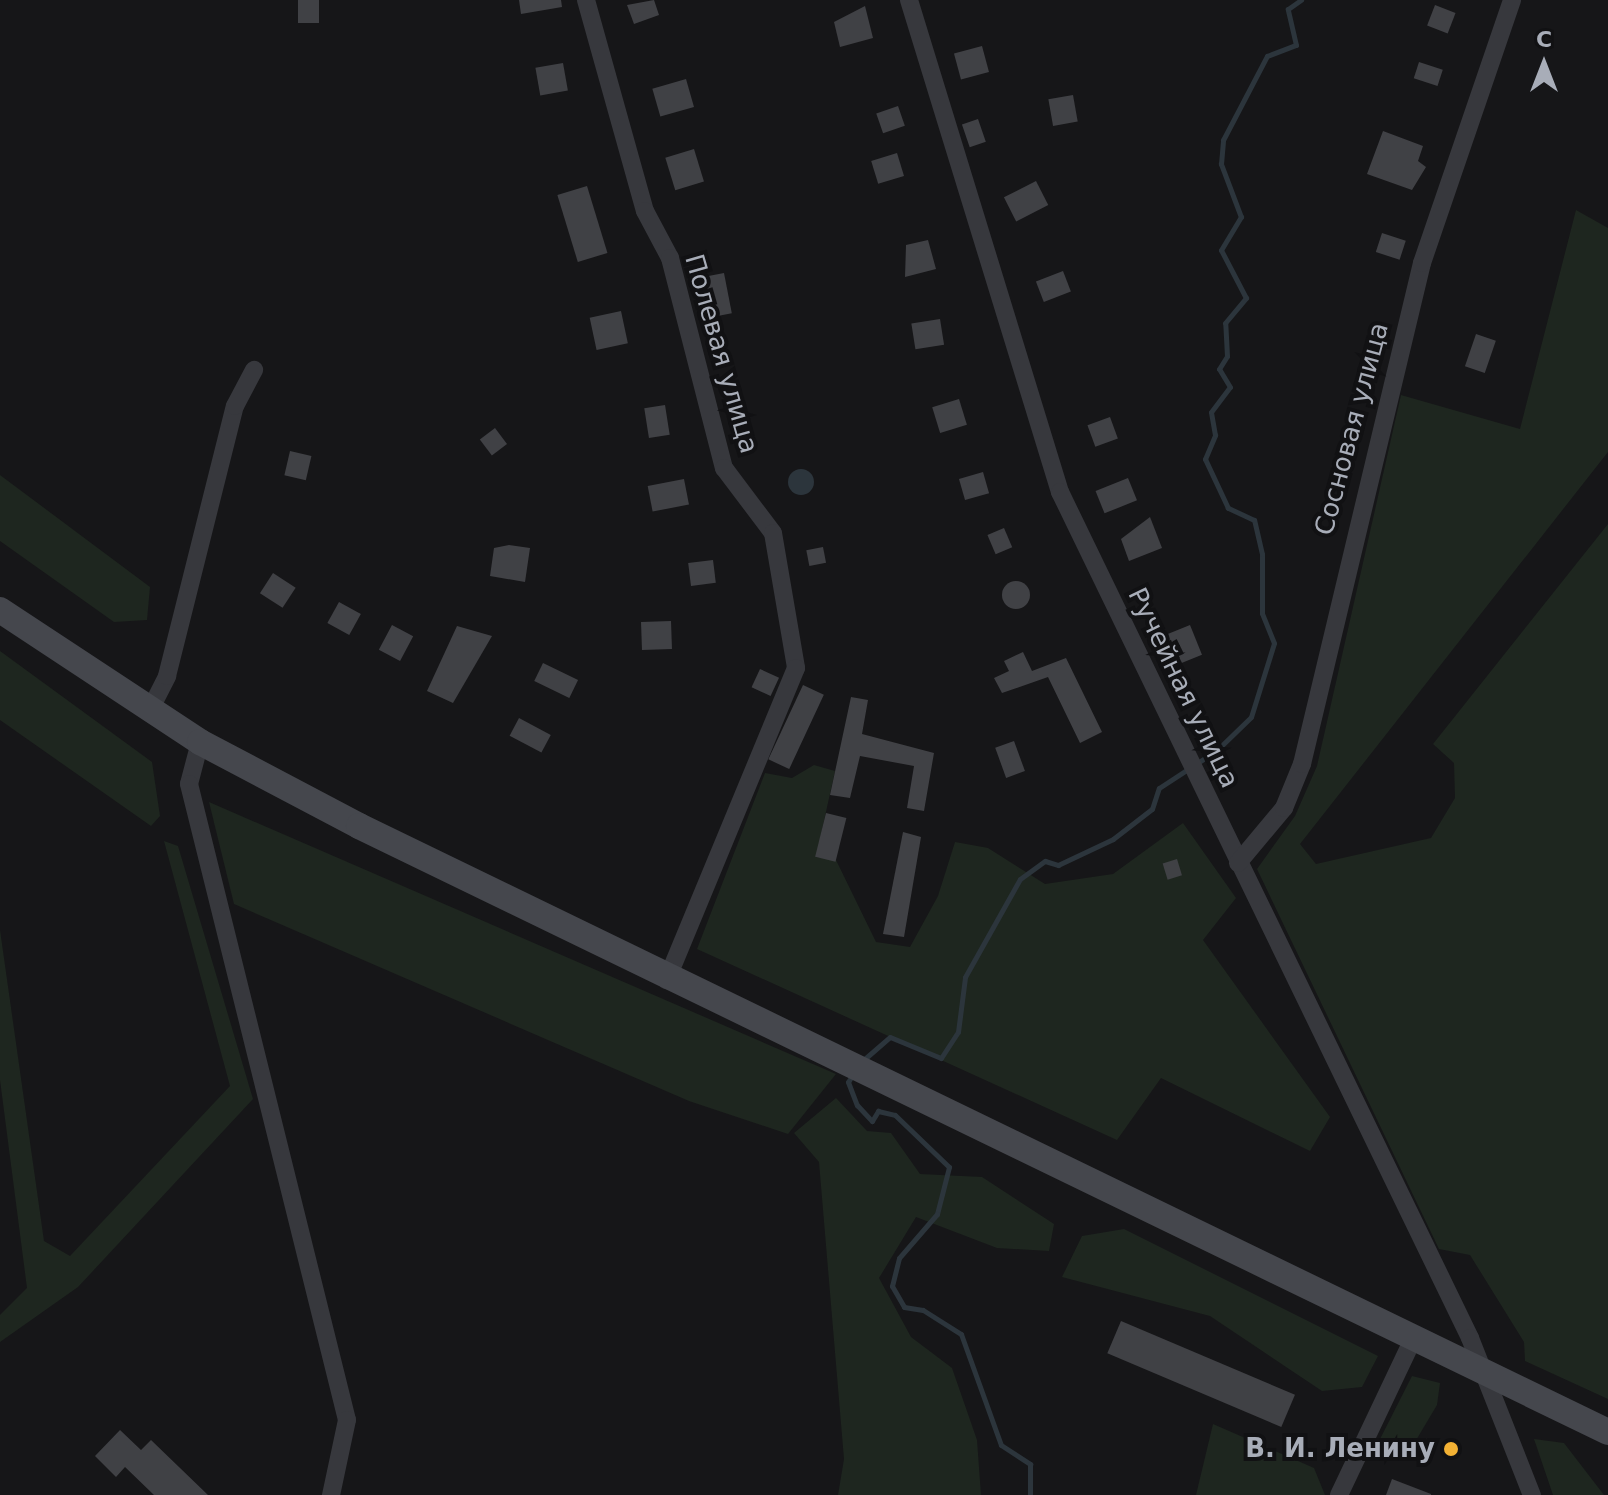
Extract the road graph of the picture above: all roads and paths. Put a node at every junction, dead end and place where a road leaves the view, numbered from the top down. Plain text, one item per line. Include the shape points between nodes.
1 (586, 0) edge
2 (909, 0) edge
3 (1512, 0) edge
4 (254, 370) dead end
5 (0, 610) edge
6 (150, 710) junction
7 (200, 742) junction
8 (1238, 863) junction
9 (667, 980) junction
10 (1414, 1337) junction
11 (1483, 1371) junction
12 (1608, 1432) edge
13 (331, 1495) edge
14 (1339, 1495) edge
15 (1532, 1495) edge

1 - 9 street, Полевая улица via 645,211 670,258 724,468 773,533 796,668
2 - 8 street, Ручейная улица via 1060,492
3 - 8 street, Сосновая улица via 1422,263 1302,764 1284,808
4 - 6 street via 235,406 167,676
5 - 6 main road
6 - 7 main road
7 - 9 main road
7 - 13 street via 189,784 347,1420
8 - 11 street, Ручейная улица
9 - 10 main road
10 - 11 main road
10 - 14 street
11 - 12 main road
11 - 15 street, Ручейная улица

